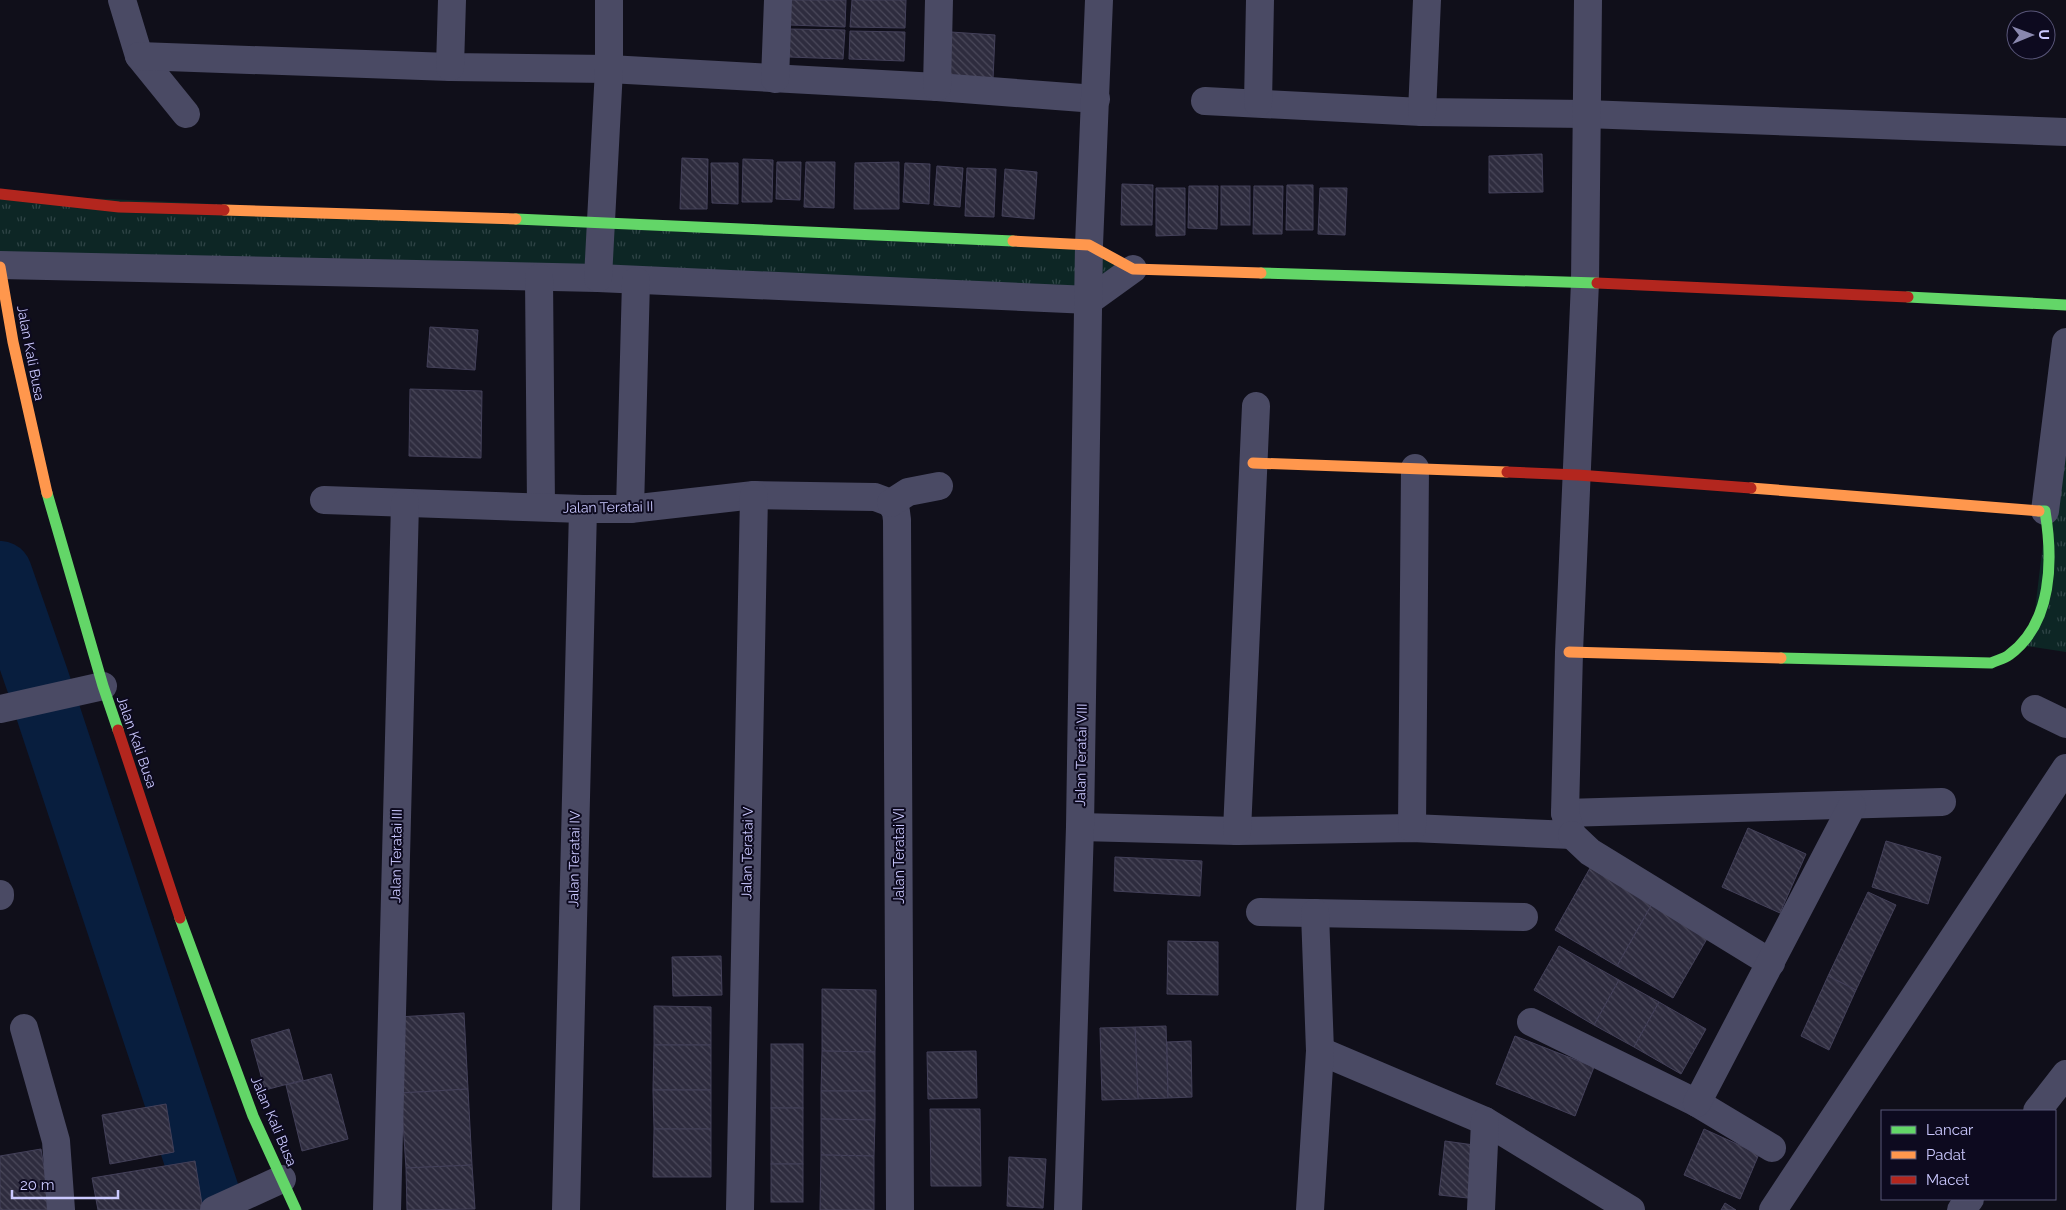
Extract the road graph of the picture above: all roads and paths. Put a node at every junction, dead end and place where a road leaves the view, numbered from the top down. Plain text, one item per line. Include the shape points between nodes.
1 (122, 0) edge
2 (452, 0) edge
3 (609, 0) edge
4 (778, 0) edge
5 (939, 0) edge
6 (1099, 0) edge
7 (1260, 0) edge
8 (1427, 0) edge
9 (1588, 0) edge
10 (139, 56) junction
11 (450, 67) junction
12 (609, 69) junction
13 (775, 79) junction
14 (937, 87) junction
15 (1096, 99) junction
16 (1205, 102) dead end
17 (1258, 103) junction
18 (1422, 112) junction
19 (186, 114) dead end
20 (1586, 114) junction
21 (2066, 132) edge
22 (0, 194) edge
23 (601, 221) junction
24 (1089, 245) junction
25 (0, 266) edge
26 (1133, 269) junction
27 (539, 278) junction
28 (598, 278) junction
29 (636, 281) junction
30 (1585, 282) junction
31 (1090, 300) junction
32 (2066, 305) edge
33 (2066, 342) edge
34 (1256, 406) dead end
35 (1252, 463) junction
36 (1415, 468) junction
37 (1578, 475) junction
38 (939, 486) dead end
39 (754, 495) junction
40 (324, 500) dead end
41 (405, 502) junction
42 (891, 504) junction
43 (541, 507) junction
44 (582, 509) junction
45 (630, 509) junction
46 (2045, 510) junction
47 (1569, 652) junction
48 (103, 686) junction
49 (0, 709) edge
50 (2035, 709) dead end
51 (2066, 724) edge
52 (2066, 768) edge
53 (1942, 802) dead end
54 (1852, 806) junction
55 (1569, 824) junction
56 (1080, 827) junction
57 (1412, 828) junction
58 (1236, 831) junction
59 (1260, 912) dead end
60 (1315, 913) junction
61 (1524, 917) dead end
62 (1771, 963) junction
63 (1531, 1022) dead end
64 (24, 1028) dead end
65 (1320, 1051) junction
66 (2066, 1074) edge
67 (1697, 1103) junction
68 (2038, 1110) edge
69 (1485, 1121) junction
70 (1772, 1148) dead end
71 (282, 1179) junction
72 (1969, 1200) edge
73 (61, 1210) edge
74 (214, 1210) edge
75 (296, 1210) edge
76 (388, 1210) edge
77 (566, 1210) edge
78 (740, 1210) edge
79 (900, 1210) edge
80 (1068, 1210) edge
81 (1310, 1210) edge
82 (1481, 1210) edge
83 (1631, 1210) edge
84 (1773, 1210) edge
85 (1961, 1210) edge

1 - 10 street
2 - 11 street
3 - 12 street
4 - 13 street
5 - 14 street
6 - 15 street, Jalan Teratai VIII
7 - 17 street
8 - 18 street
9 - 20 street
10 - 11 street
10 - 19 street
11 - 12 street
12 - 13 street
12 - 23 street
13 - 14 street
14 - 15 street
15 - 24 street, Jalan Teratai VIII
16 - 17 street
17 - 18 street
18 - 20 street
20 - 21 street
20 - 30 street
22 - 23 street via 119,207
23 - 24 street
23 - 28 street
24 - 26 street
24 - 31 street, Jalan Teratai VIII
25 - 27 street
25 - 48 street, Jalan Kali Busa via 42,476
26 - 30 street
26 - 31 street
27 - 28 street
27 - 43 street
28 - 29 street
29 - 31 street
29 - 45 street
30 - 32 street
30 - 37 street
31 - 56 street, Jalan Teratai VIII
33 - 46 street
34 - 35 street
35 - 36 street
35 - 58 street
36 - 37 street
36 - 57 street
37 - 46 street
37 - 47 street
38 - 42 street via 908,492
39 - 42 street, Jalan Teratai II via 875,497
39 - 45 street, Jalan Teratai II
39 - 78 street, Jalan Teratai V
40 - 41 street, Jalan Teratai II
41 - 43 street, Jalan Teratai II
41 - 76 street, Jalan Teratai III
42 - 79 street, Jalan Teratai VI via 898,520
43 - 44 street, Jalan Teratai II
44 - 45 street, Jalan Teratai II
44 - 77 street, Jalan Teratai IV
46 - 47 street via 2050,549 2043,600 2033,627 2020,645 2008,656 1991,663
47 - 55 street
48 - 49 street
48 - 71 street, Jalan Kali Busa via 189,944 253,1116
50 - 51 street
52 - 84 street
53 - 54 street
54 - 55 street
54 - 62 street
55 - 57 street
55 - 62 street via 1590,852
56 - 58 street
56 - 80 street, Jalan Teratai VIII
57 - 58 street
59 - 60 street
60 - 61 street
60 - 65 street
62 - 67 street
63 - 67 street
64 - 73 street via 56,1141
65 - 69 street
65 - 81 street
66 - 68 street
67 - 70 street
69 - 82 street
69 - 83 street
71 - 74 street
71 - 75 street, Jalan Kali Busa
72 - 85 street

